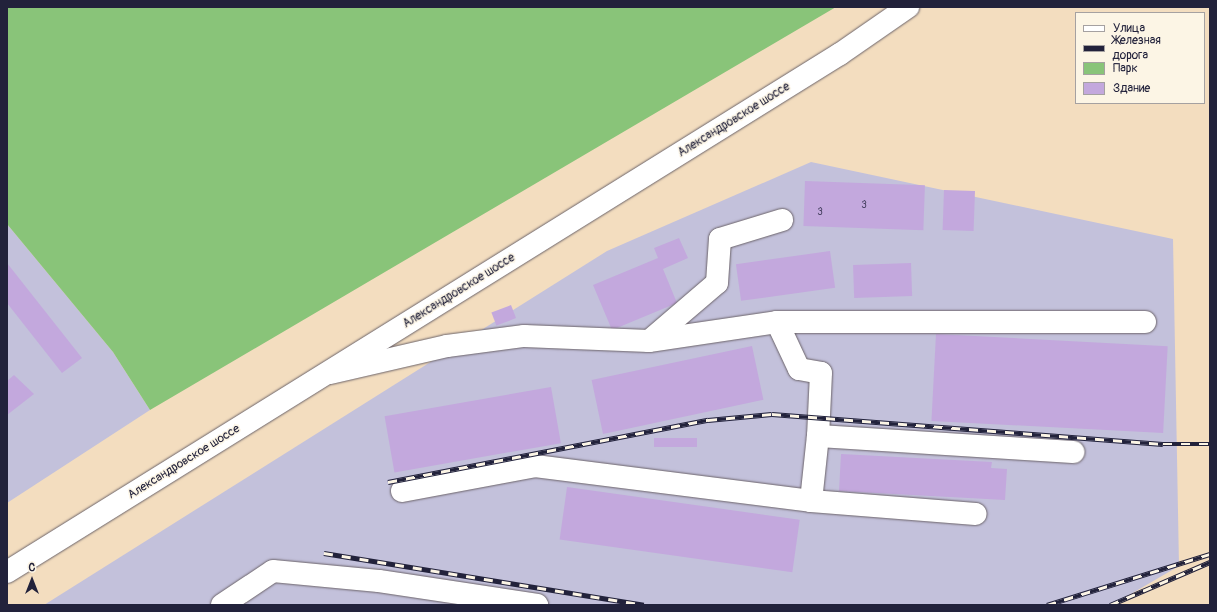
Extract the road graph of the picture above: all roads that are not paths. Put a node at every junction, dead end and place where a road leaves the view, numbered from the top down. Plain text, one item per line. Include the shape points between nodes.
1 (908, 7) edge
2 (782, 220) dead end
3 (777, 322) junction
4 (1145, 322) dead end
5 (649, 341) junction
6 (325, 374) junction
7 (818, 436) junction
8 (1074, 452) dead end
9 (402, 491) dead end
10 (811, 501) junction
11 (976, 514) dead end
12 (7, 572) edge
13 (222, 605) edge
14 (537, 605) edge

1 - 6 main road, Александровское шоссе via 840,54
2 - 5 main road via 720,239 717,283
3 - 4 main road
3 - 5 main road
3 - 7 main road via 799,369 821,373
5 - 6 main road via 524,336 447,346
6 - 12 main road, Александровское шоссе
7 - 8 main road
7 - 10 main road
9 - 10 main road via 535,466
10 - 11 main road
13 - 14 main road via 273,571 379,582

